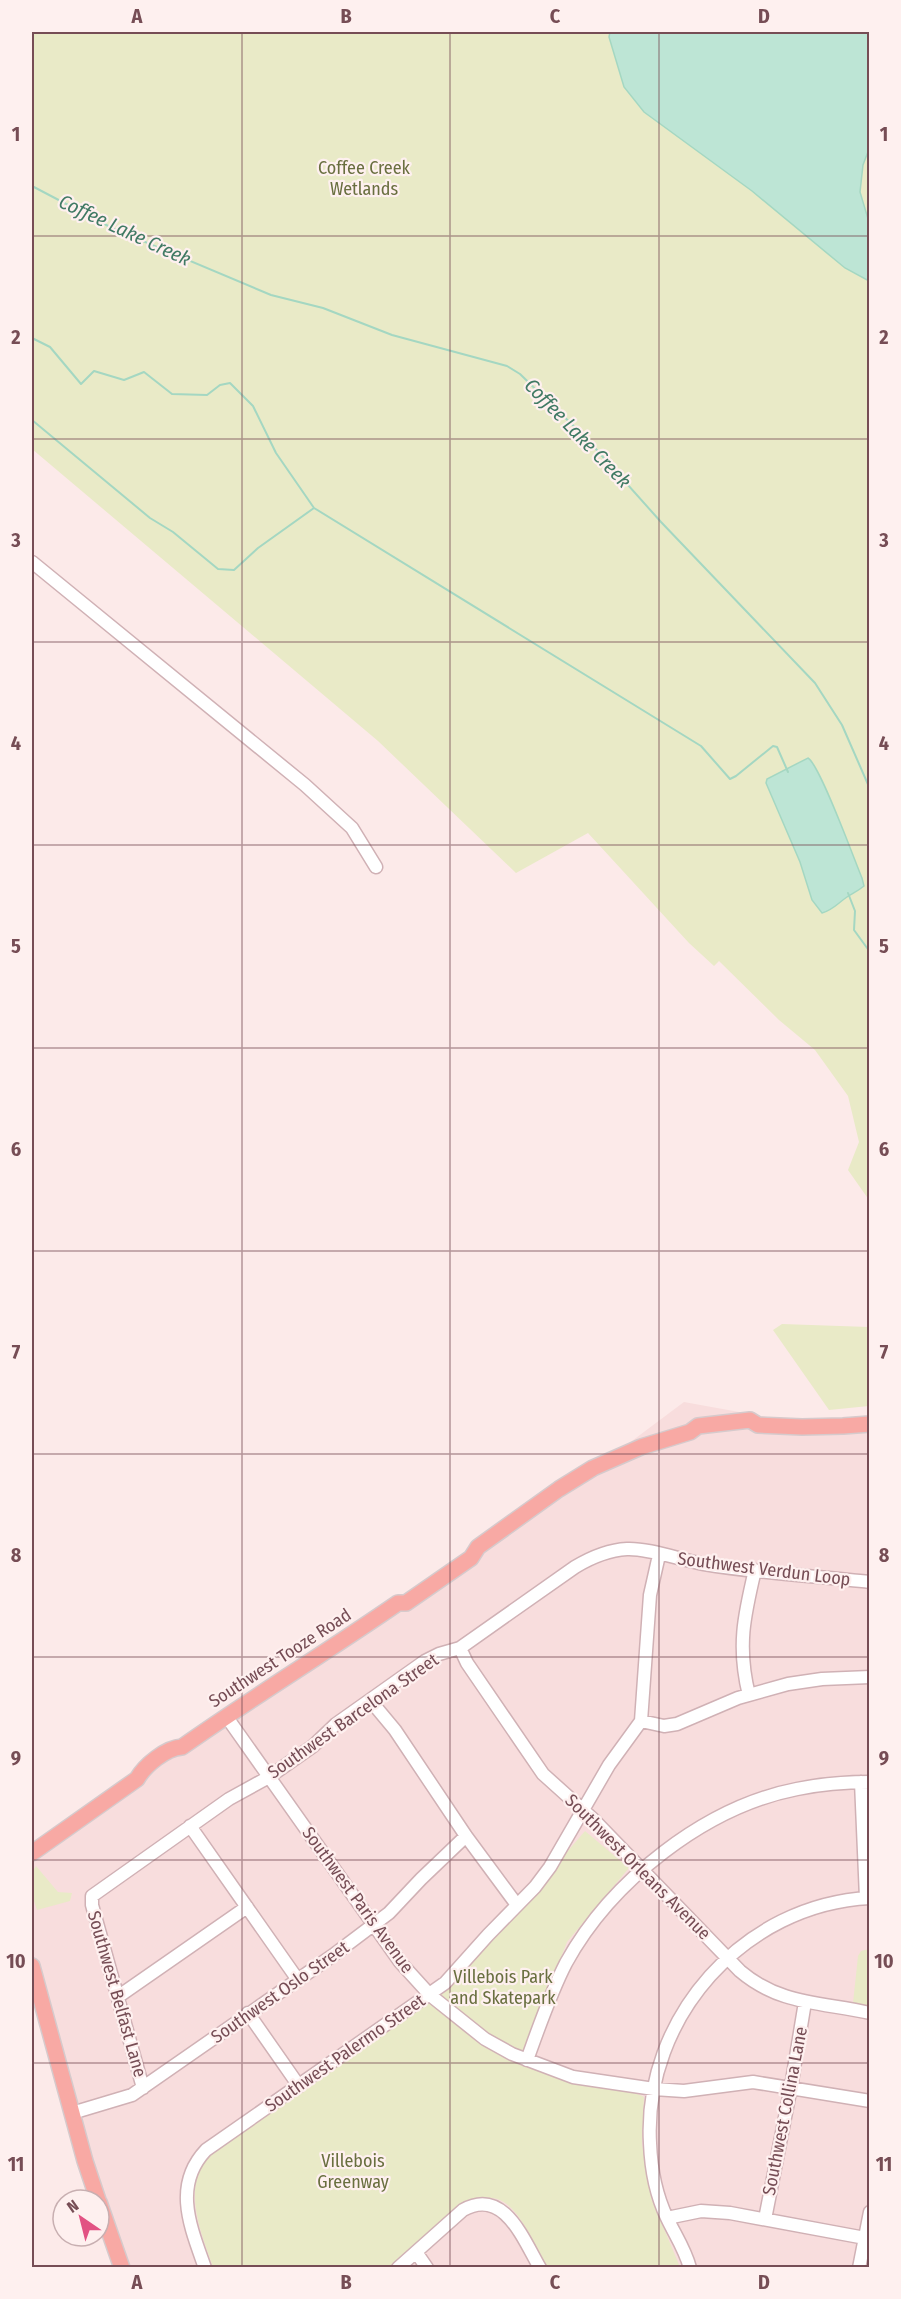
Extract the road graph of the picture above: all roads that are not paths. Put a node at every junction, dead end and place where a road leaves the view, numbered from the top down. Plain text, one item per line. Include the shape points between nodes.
1 (32, 562) edge
2 (376, 867) dead end
3 (866, 1424) edge
4 (660, 1555) junction
5 (755, 1570) junction
6 (870, 1582) edge
7 (460, 1648) junction
8 (870, 1677) edge
9 (749, 1695) junction
10 (370, 1701) junction
11 (226, 1716) junction
12 (641, 1721) junction
13 (269, 1777) junction
14 (865, 1782) edge
15 (583, 1810) junction
16 (190, 1826) junction
17 (466, 1836) junction
18 (32, 1853) edge
19 (642, 1870) junction
20 (868, 1898) edge
21 (91, 1899) joint
22 (517, 1905) junction
23 (247, 1907) junction
24 (375, 1925) junction
25 (728, 1957) junction
26 (32, 1966) edge
27 (298, 1980) junction
28 (430, 1995) junction
29 (118, 1996) junction
30 (805, 2002) junction
31 (248, 2013) junction
32 (870, 2013) edge
33 (527, 2060) junction
34 (299, 2086) junction
35 (791, 2087) junction
36 (143, 2088) junction
37 (654, 2089) junction
38 (870, 2101) edge
39 (72, 2113) junction
40 (95, 2188) edge
41 (870, 2212) edge
42 (667, 2218) junction
43 (765, 2219) junction
44 (111, 2236) edge
45 (865, 2238) junction
46 (416, 2252) junction
47 (122, 2268) edge
48 (205, 2268) edge
49 (398, 2268) edge
50 (426, 2268) edge
51 (540, 2268) edge
52 (690, 2268) edge
53 (859, 2268) edge

1 - 2 street via 305,785 352,828
3 - 11 main road, Southwest Tooze Road via 758,1425 750,1420 698,1426 593,1468
4 - 5 street, Southwest Verdun Loop
4 - 7 street, Southwest Barcelona Street via 627,1549 588,1559
4 - 12 street via 650,1602
5 - 6 street, Southwest Verdun Loop
5 - 9 street via 742,1653
7 - 10 street, Southwest Barcelona Street via 425,1661
7 - 15 street, Southwest Orleans Avenue via 543,1774
8 - 9 street via 788,1684
9 - 12 street via 677,1724 664,1726
10 - 13 street, Southwest Barcelona Street
10 - 17 street via 395,1730
11 - 13 street, Southwest Paris Avenue
11 - 18 main road, Southwest Tooze Road via 143,1769 137,1779
12 - 15 street, Southwest Palermo Street
13 - 16 street, Southwest Barcelona Street via 229,1798
13 - 24 street, Southwest Paris Avenue
14 - 19 street via 796,1789 750,1803 698,1830
14 - 20 street
15 - 19 street, Southwest Orleans Avenue
15 - 22 street, Southwest Palermo Street via 550,1867
16 - 21 street, Southwest Barcelona Street via 100,1888
16 - 23 street
17 - 22 street
17 - 24 street, Southwest Oslo Street
19 - 25 street, Southwest Orleans Avenue
19 - 33 street via 603,1910 576,1947 554,1989
20 - 25 street via 836,1902 795,1915
21 - 29 street, Southwest Belfast Lane
22 - 28 street, Southwest Palermo Street
23 - 27 street
23 - 29 street
24 - 27 street, Southwest Oslo Street
24 - 28 street, Southwest Paris Avenue via 400,1962
25 - 30 street, Southwest Orleans Avenue via 762,1988
25 - 37 street via 683,2010
26 - 39 main road
27 - 31 street, Southwest Oslo Street
28 - 33 street, Southwest Paris Avenue via 484,2038
28 - 34 street, Southwest Palermo Street
29 - 36 street, Southwest Belfast Lane
30 - 32 street, Southwest Orleans Avenue
30 - 35 street, Southwest Collina Lane
31 - 34 street
31 - 36 street, Southwest Oslo Street
33 - 37 street, Southwest Paris Avenue via 589,2081
34 - 48 street, Southwest Palermo Street via 206,2150 192,2168 187,2210
35 - 37 street, Southwest Paris Avenue via 753,2082 684,2091
35 - 38 street, Southwest Paris Avenue
35 - 43 street, Southwest Collina Lane
36 - 39 street, Southwest Oslo Street via 123,2099
37 - 42 street via 650,2143 655,2182
39 - 40 main road
41 - 45 street
42 - 43 street via 707,2211
42 - 52 street
43 - 45 street
44 - 47 main road
45 - 53 street
46 - 49 street
46 - 50 street
46 - 51 street via 464,2210 472,2205 490,2204 515,2226

